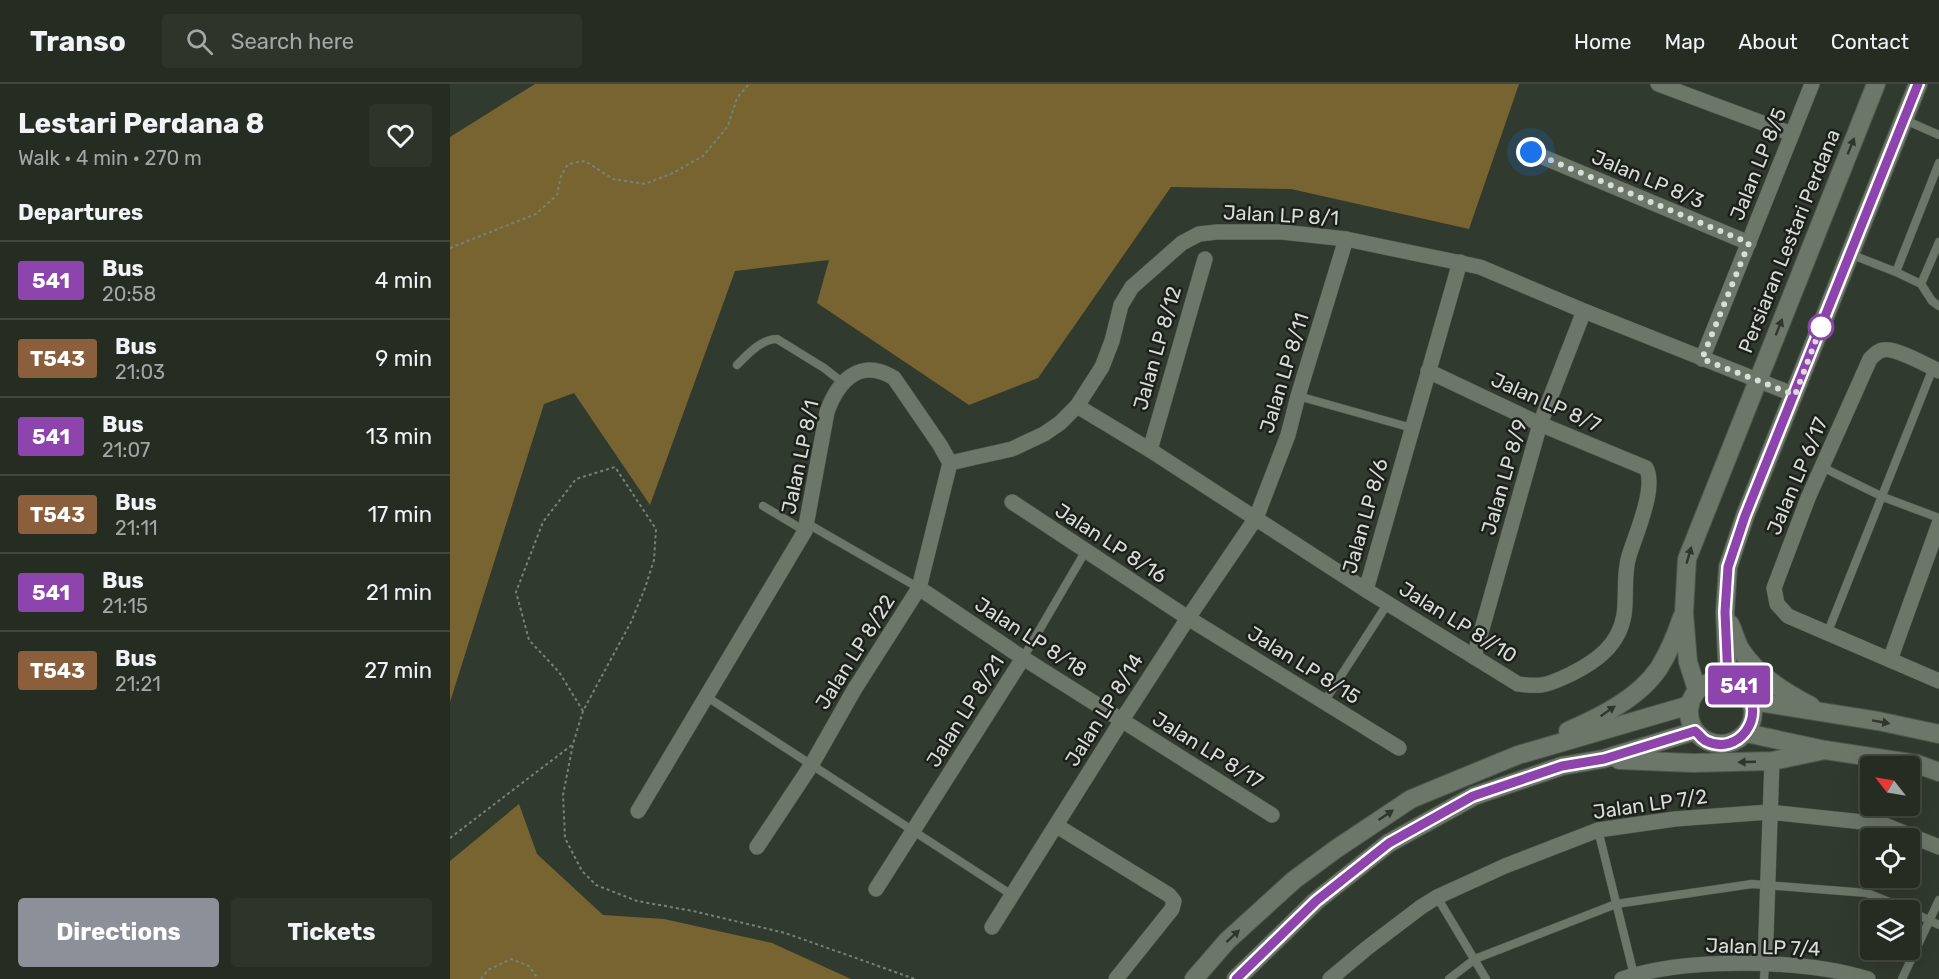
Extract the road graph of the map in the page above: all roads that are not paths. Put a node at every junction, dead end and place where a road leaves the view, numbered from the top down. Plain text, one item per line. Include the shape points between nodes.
1 (1658, 84) edge
2 (1812, 84) edge
3 (1876, 84) edge
4 (1918, 84) edge
5 (1904, 120) junction
6 (1792, 134) junction
7 (1939, 135) edge
8 (1531, 152) dead end
9 (1939, 163) edge
10 (1346, 239) junction
11 (1939, 242) edge
12 (1749, 243) junction
13 (1850, 254) junction
14 (1205, 259) dead end
15 (1460, 262) junction
16 (1896, 272) junction
17 (1921, 284) junction
18 (1939, 306) edge
19 (1584, 311) junction
20 (1702, 359) junction
21 (736, 365) dead end
22 (1936, 369) edge
23 (1428, 371) junction
24 (1757, 381) junction
25 (842, 382) junction
26 (1795, 395) junction
27 (1298, 396) junction
28 (1077, 406) junction
29 (1540, 424) junction
30 (1412, 428) junction
31 (1150, 450) junction
32 (950, 463) junction
33 (1822, 467) junction
34 (1648, 471) joint
35 (1883, 497) junction
36 (1012, 502) dead end
37 (763, 506) dead end
38 (1256, 518) junction
39 (1939, 519) edge
40 (1939, 524) edge
41 (807, 528) junction
42 (1085, 552) junction
43 (919, 588) junction
44 (1366, 590) junction
45 (1388, 603) junction
46 (1725, 612) junction
47 (1684, 613) junction
48 (1188, 618) junction
49 (1827, 634) junction
50 (1473, 657) junction
51 (1023, 658) junction
52 (1890, 660) junction
53 (1728, 680) junction
54 (1939, 681) edge
55 (706, 697) junction
56 (1693, 698) junction
57 (1752, 701) junction
58 (1324, 702) junction
59 (1824, 712) junction
60 (1122, 720) junction
61 (1695, 731) junction
62 (1746, 733) junction
63 (1939, 734) edge
64 (1399, 748) dead end
65 (1825, 750) junction
66 (1518, 755) junction
67 (1604, 759) junction
68 (1772, 761) junction
69 (812, 764) junction
70 (1939, 772) edge
71 (638, 811) dead end
72 (1769, 812) junction
73 (1272, 815) dead end
74 (1057, 826) junction
75 (1598, 830) junction
76 (913, 833) junction
77 (757, 847) dead end
78 (1939, 847) edge
79 (1768, 885) junction
80 (876, 888) dead end
81 (1012, 895) junction
82 (1437, 897) junction
83 (1883, 900) edge
84 (1939, 900) edge
85 (1616, 904) junction
86 (1920, 915) edge
87 (1930, 919) junction
88 (1939, 925) edge
89 (992, 927) dead end
90 (1475, 960) junction
91 (1765, 971) edge
92 (1628, 977) edge
93 (1116, 979) edge
94 (1194, 979) edge
95 (1236, 979) edge
96 (1330, 979) edge
97 (1449, 979) edge
98 (1486, 979) edge
99 (1868, 979) edge
100 (1902, 979) edge

1 - 6 street
2 - 6 street, Jalan LP 8/5
24 -> 3 main road, Persiaran Lestari Perdana
4 - 5 main road
5 - 7 lane
5 - 13 main road
6 - 12 street, Jalan LP 8/5
8 - 12 street, Jalan LP 8/3
9 - 16 lane
10 - 15 street, Jalan LP 8/1
10 - 27 street, Jalan LP 8/11
10 - 28 street, Jalan LP 8/1 via 1235,231 1199,234 1182,243 1131,287 1121,305 1102,367
11 - 17 lane
12 - 20 street, Jalan LP 8/5
13 - 16 lane
13 - 26 main road
14 - 31 street, Jalan LP 8/12
15 - 19 street, Jalan LP 8/1
15 - 23 street, Jalan LP 8/6
16 - 17 lane
17 - 18 lane
19 - 20 street, Jalan LP 8/1
19 - 29 street, Jalan LP 8/9
20 - 24 street, Jalan LP 8/1
21 - 25 lane via 769,339 777,339
22 - 33 street, Jalan LP 6/17 via 1894,351 1884,349 1876,353 1866,367
22 - 35 lane
23 - 29 street, Jalan LP 8/7
23 - 30 street, Jalan LP 8/6
24 - 26 street, Jalan LP 8/1
47 -> 24 main road, Persiaran Lestari Perdana via 1687,559
25 - 32 street, Jalan LP 8/1 via 872,369 894,378
25 - 41 street, Jalan LP 8/1 via 827,412
26 - 46 main road via 1728,567
27 - 30 lane
27 - 38 street, Jalan LP 8/11 via 1288,435
28 - 31 street, Jalan LP 8/6
28 - 32 street, Jalan LP 8/1 via 1060,423 1024,444
29 - 34 street, Jalan LP 8/7
29 - 50 street, Jalan LP 8/9
30 - 44 street, Jalan LP 8/6
31 - 38 street, Jalan LP 8/6
32 - 43 street, Jalan LP 8/22
33 - 35 lane
33 - 49 street, Jalan LP 6/17 via 1774,588 1777,604 1788,616
34 - 50 street, Jalan LP 8//10 via 1645,510 1628,559 1624,615 1618,635 1606,651 1592,664 1542,685 1518,684
35 - 39 lane
35 - 49 lane
36 - 42 street, Jalan LP 8/16
37 - 41 lane
38 - 44 street, Jalan LP 8/6
38 - 48 street, Jalan LP 8/14
40 - 52 street
41 - 43 lane
41 - 55 street, Jalan LP 8/1
42 - 48 street, Jalan LP 8/16
42 - 51 lane, Jalan LP 8/21
43 - 51 street, Jalan LP 8/18
43 - 69 street, Jalan LP 8/22
44 - 45 street, Jalan LP 8//10
45 - 50 street, Jalan LP 8//10
45 - 58 lane
46 - 53 main road
46 - 59 main road via 1741,650 1764,677
47 - 56 main road, Persiaran Lestari Perdana
66 -> 47 main road via 1600,716 1638,690 1658,670
48 - 58 street, Jalan LP 8/15
48 - 60 street, Jalan LP 8/14
49 - 52 street
51 - 60 street, Jalan LP 8/18
51 - 76 street, Jalan LP 8/21
52 - 54 street
53 - 56 main road via 1711,681
53 - 57 main road via 1743,687
55 - 69 lane
55 - 71 street, Jalan LP 8/1
56 - 61 main road via 1690,719
56 - 66 main road
57 - 59 main road
57 - 62 main road via 1753,718
58 - 64 street, Jalan LP 8/15
59 -> 63 main road
60 - 73 street, Jalan LP 8/17
60 - 74 street, Jalan LP 8/14
61 - 62 main road via 1706,741 1720,744 1734,742
61 - 67 main road
62 - 65 main road
65 - 68 main road
65 - 70 main road via 1917,764
94 -> 66 main road via 1227,941 1294,880 1336,849 1411,799
68 -> 67 main road via 1693,764
67 - 95 main road via 1562,766 1473,796 1389,843 1316,901
68 - 72 street
69 - 76 lane
69 - 77 street, Jalan LP 8/22
72 - 75 street, Jalan LP 7/2
72 - 78 street, Jalan LP 7/2 via 1882,824
72 - 79 street
74 - 81 street, Jalan LP 8/14
74 - 93 street via 1172,897 1172,909
75 - 82 street, Jalan LP 7/2
75 - 85 lane
76 - 80 street, Jalan LP 8/21
76 - 81 lane
79 - 83 lane via 1867,893
79 - 85 lane
79 - 91 street
81 - 89 street, Jalan LP 8/14
82 - 90 lane
82 - 96 street, Jalan LP 7/2
84 - 87 lane
85 - 90 lane
85 - 92 lane
86 - 87 lane
87 - 88 lane
87 - 100 lane
90 - 97 lane
90 - 98 lane
91 - 92 street, Jalan LP 7/4 via 1695,965
91 - 99 street, Jalan LP 7/4 via 1843,971

